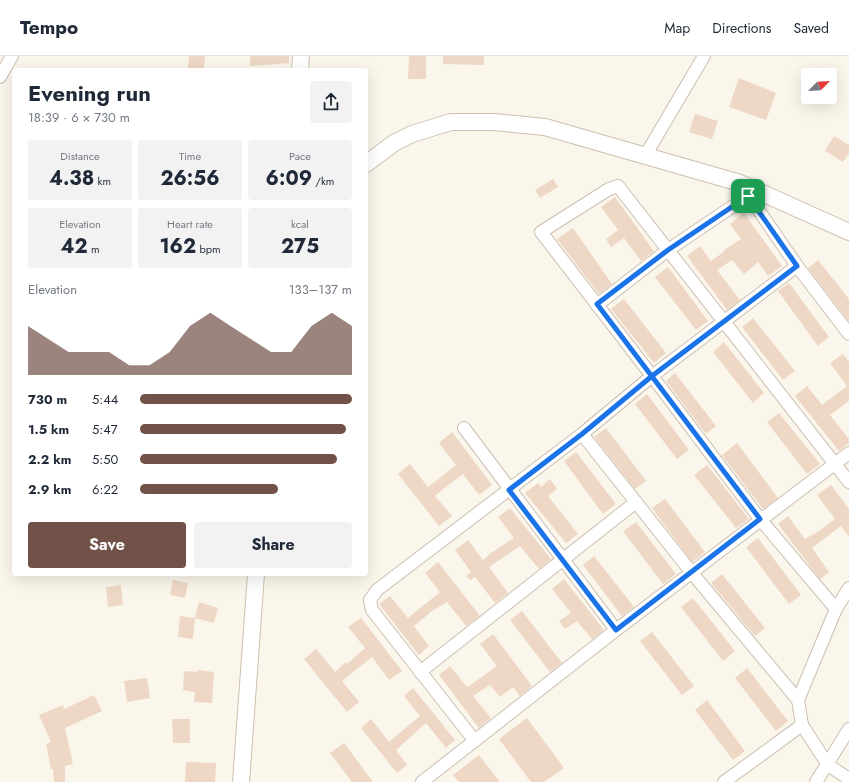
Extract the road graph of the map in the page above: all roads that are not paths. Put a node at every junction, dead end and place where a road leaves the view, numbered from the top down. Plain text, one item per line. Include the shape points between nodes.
1 (12, 56) edge
2 (301, 56) edge
3 (704, 56) edge
4 (300, 68) edge
5 (0, 77) edge
6 (644, 156) junction
7 (368, 163) edge
8 (744, 190) junction
9 (849, 232) edge
10 (668, 250) junction
11 (797, 266) junction
12 (597, 304) junction
13 (723, 323) junction
14 (849, 334) edge
15 (652, 376) junction
16 (464, 428) dead end
17 (582, 434) junction
18 (849, 453) edge
19 (835, 464) junction
20 (849, 482) edge
21 (509, 490) junction
22 (636, 502) junction
23 (760, 519) junction
24 (562, 559) junction
25 (692, 573) junction
26 (256, 576) edge
27 (849, 588) edge
28 (836, 609) junction
29 (616, 630) junction
30 (420, 672) junction
31 (798, 700) junction
32 (802, 725) junction
33 (849, 729) edge
34 (474, 740) junction
35 (828, 765) junction
36 (849, 779) edge
37 (241, 782) edge
38 (422, 782) edge
39 (724, 782) edge
40 (816, 782) edge

1 - 5 street
2 - 4 street
3 - 6 street
6 - 7 street via 545,127 494,122 451,122 412,134
6 - 8 street
8 - 9 street
8 - 10 street
8 - 11 street
10 - 12 street
10 - 12 street via 618,186 609,189 541,232
10 - 13 street
11 - 13 street
11 - 14 street
12 - 15 street
13 - 15 street
13 - 19 street
15 - 17 street
15 - 23 street
16 - 21 street
17 - 21 street
17 - 22 street
18 - 19 street
19 - 20 street
19 - 23 street
21 - 24 street
21 - 30 street via 377,590 370,600 372,610
22 - 24 street
22 - 25 street
23 - 25 street
23 - 28 street
24 - 29 street
24 - 30 street
25 - 29 street
25 - 31 street
26 - 37 street
27 - 28 street
28 - 31 street
29 - 34 street
30 - 34 street
31 - 32 street
32 - 35 street
32 - 39 street
33 - 35 street
34 - 38 street
35 - 36 street
35 - 40 street

